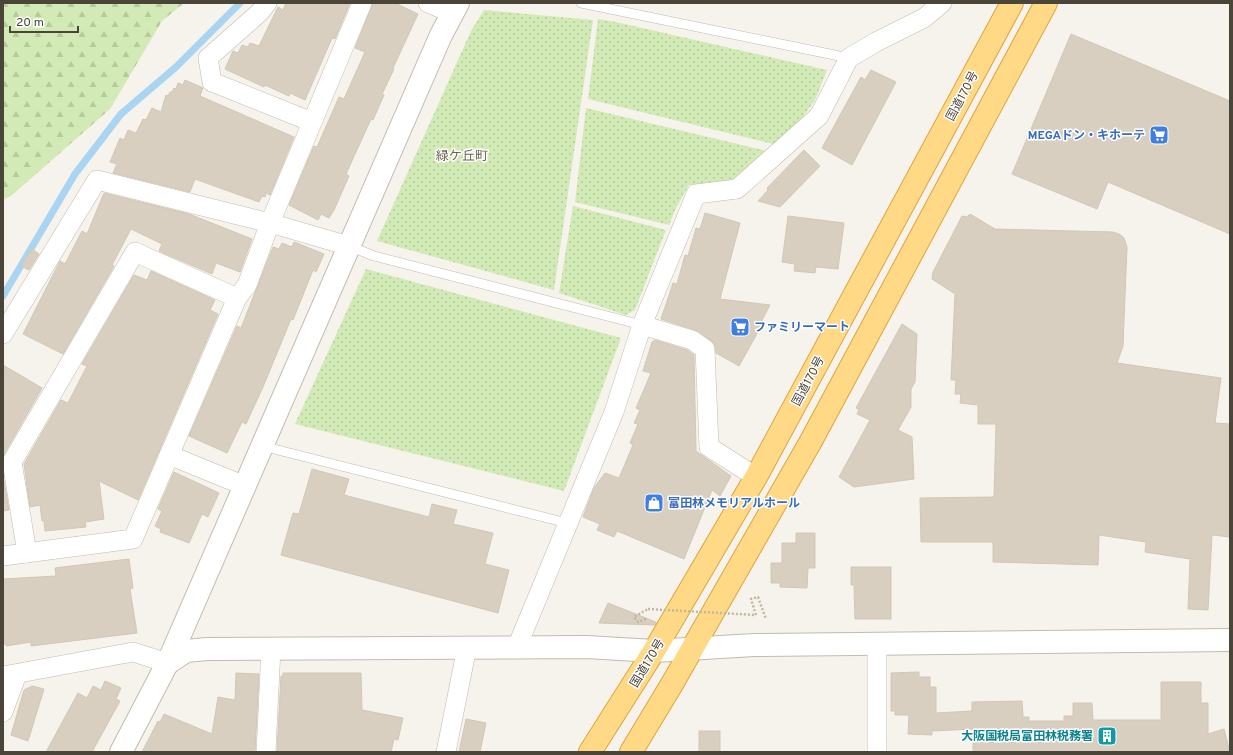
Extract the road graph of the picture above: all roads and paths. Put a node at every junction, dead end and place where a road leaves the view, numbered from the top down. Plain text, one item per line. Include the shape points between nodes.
1 (267, 3) edge
2 (362, 3) edge
3 (428, 3) edge
4 (581, 3) edge
5 (942, 3) edge
6 (1012, 3) edge
7 (1046, 3) edge
8 (455, 8) edge
9 (850, 58) junction
10 (312, 122) junction
11 (270, 223) junction
12 (349, 246) junction
13 (237, 298) junction
14 (642, 325) junction
15 (3, 334) edge
16 (262, 446) junction
17 (169, 455) junction
18 (756, 477) junction
19 (245, 486) junction
20 (567, 523) junction
21 (27, 553) junction
22 (3, 556) edge
23 (766, 620) dead end
24 (638, 622) dead end
25 (1230, 640) edge
26 (877, 644) junction
27 (467, 647) junction
28 (517, 647) junction
29 (271, 648) junction
30 (692, 649) junction
31 (654, 652) junction
32 (168, 663) junction
33 (10, 675) edge
34 (3, 712) edge
35 (121, 752) edge
36 (266, 752) edge
37 (446, 752) edge
38 (590, 752) edge
39 (631, 752) edge
40 (877, 752) edge

1 - 10 street via 208,58 212,82
2 - 10 street
3 - 8 street
4 - 9 lane
5 - 9 street via 924,18
6 - 18 highway, 国道170号
7 - 30 highway via 811,441
8 - 12 street via 437,42
9 - 14 street via 819,116 737,189 696,194
10 - 11 street
11 - 12 street
11 - 13 street via 247,285
11 - 15 street via 97,180
12 - 14 lane via 374,256
12 - 16 street
13 - 17 street
13 - 21 street via 135,252 12,462
14 - 18 street via 692,340 705,349 709,447
14 - 20 street via 614,412
16 - 19 street
16 - 20 lane
17 - 19 street
17 - 21 street via 133,538
18 - 31 highway, 国道170号
19 - 32 street
20 - 28 street
21 - 22 street
23 - 24 path, bridge via 758,596 751,599 756,615 648,609 634,617
25 - 26 street
26 - 30 street via 754,645
26 - 40 street
27 - 28 street
27 - 29 street
27 - 37 street
28 - 31 street via 587,647
29 - 32 street via 186,651
29 - 36 street
30 - 31 street
30 - 39 highway
31 - 38 highway, 国道170号
32 - 33 street via 133,652
32 - 35 street
33 - 34 street

